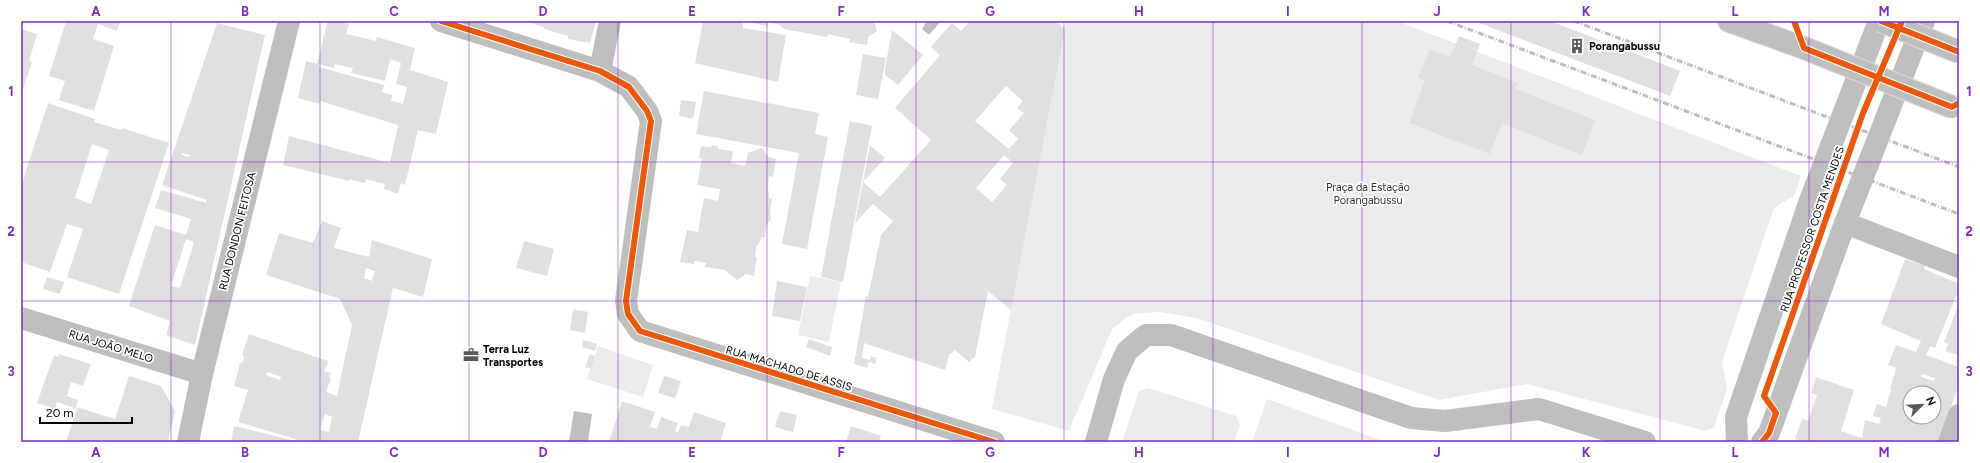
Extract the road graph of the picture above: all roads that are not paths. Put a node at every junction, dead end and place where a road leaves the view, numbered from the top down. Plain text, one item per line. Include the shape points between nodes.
1 (289, 21) edge
2 (441, 21) edge
3 (610, 21) edge
4 (1729, 21) edge
5 (1880, 21) edge
6 (1924, 21) edge
7 (1959, 52) edge
8 (600, 71) junction
9 (1956, 109) edge
10 (1845, 223) junction
11 (1959, 267) edge
12 (21, 318) edge
13 (202, 374) junction
14 (1959, 414) edge
15 (188, 442) edge
16 (994, 442) edge
17 (1096, 442) edge
18 (1645, 442) edge
19 (1737, 442) edge
20 (1762, 442) edge
21 (1948, 442) edge

1 - 13 street, RUA DONDON FEITOSA
2 - 8 street, RUA MACHADO DE ASSIS
3 - 8 street
4 - 9 street, bridge
5 - 7 street, bridge
5 - 19 street, RUA PROFESSOR COSTA MENDES via 1809,203 1738,410
6 - 10 street
8 - 16 street, RUA MACHADO DE ASSIS via 629,87 647,110 651,121 626,301 628,314 640,331
10 - 11 street
10 - 20 street via 1769,433
12 - 13 street, RUA JOÃO MELO
13 - 15 street, RUA DONDON FEITOSA
14 - 21 street
17 - 18 street via 1114,380 1127,351 1146,335 1171,335 1411,418 1445,421 1539,409

